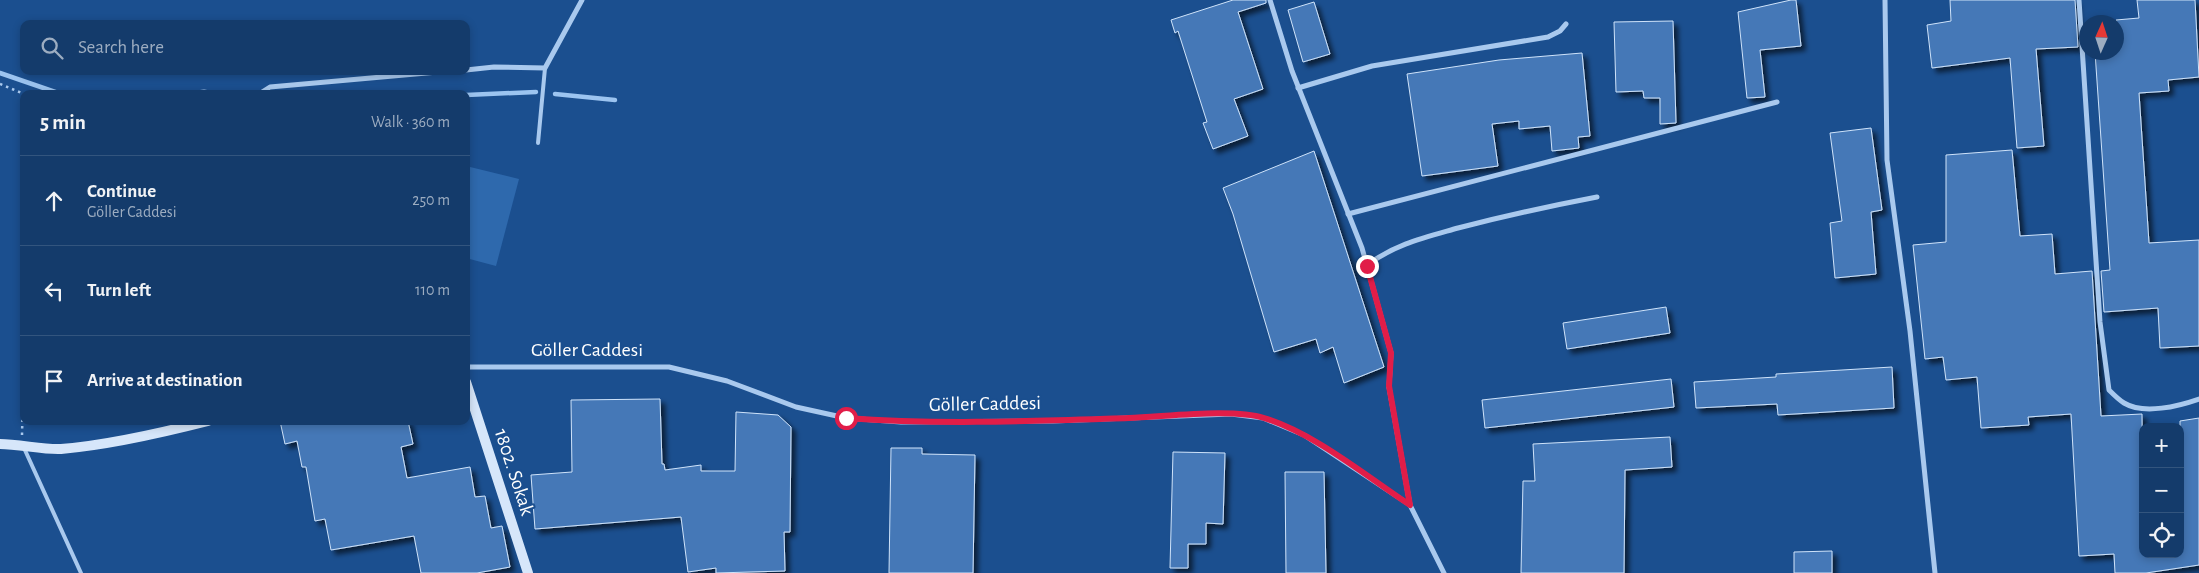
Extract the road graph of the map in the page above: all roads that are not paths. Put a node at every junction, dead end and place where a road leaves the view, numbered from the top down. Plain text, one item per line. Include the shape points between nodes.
1 (582, 0) edge
2 (1270, 0) edge
3 (1885, 0) edge
4 (2079, 0) edge
5 (1566, 24) dead end
6 (546, 68) junction
7 (470, 70) edge
8 (404, 75) edge
9 (1298, 88) junction
10 (265, 90) edge
11 (1777, 102) dead end
12 (538, 143) dead end
13 (1597, 197) dead end
14 (1348, 214) junction
15 (1367, 266) junction
16 (470, 367) edge
17 (470, 394) edge
18 (2199, 400) edge
19 (192, 425) edge
20 (0, 444) edge
21 (22, 444) junction
22 (1410, 505) junction
23 (81, 573) edge
24 (528, 573) edge
25 (1444, 573) edge
26 (1935, 573) edge

1 - 6 street
2 - 9 street
3 - 26 street via 1887,160 1910,331
4 - 18 street via 2100,322 2109,390 2125,404 2154,409
5 - 9 street via 1548,37 1372,66
6 - 7 street
6 - 12 lane
8 - 10 street
9 - 14 street
11 - 14 street
13 - 15 street via 1504,216 1418,239 1387,251
14 - 15 street
15 - 22 street via 1391,353 1389,386
16 - 22 street, Göller Caddesi via 669,367 727,381 796,407 846,418 901,422 1053,421 1232,414 1263,418 1304,435
17 - 24 street, 1802. Sokak
19 - 21 street via 60,449
20 - 21 street
21 - 23 lane
22 - 25 street, Göller Caddesi

